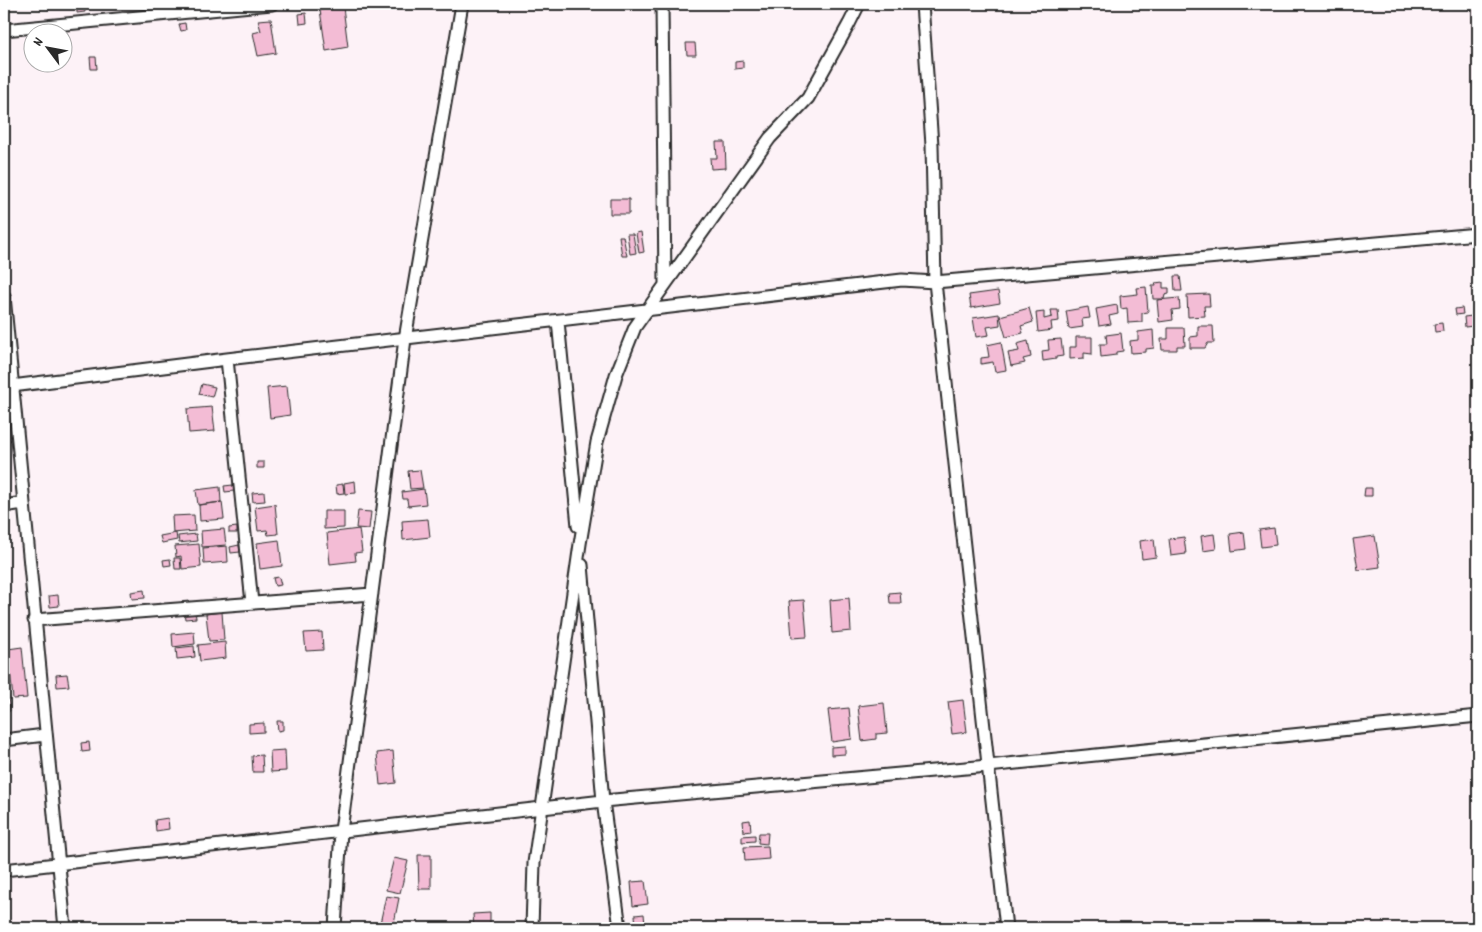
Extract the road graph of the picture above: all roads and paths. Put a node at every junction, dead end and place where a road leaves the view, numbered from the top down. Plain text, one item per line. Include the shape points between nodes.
1 (272, 4) edge
2 (462, 4) edge
3 (662, 4) edge
4 (859, 4) edge
5 (922, 4) edge
6 (4, 30) edge
7 (1478, 234) edge
8 (935, 282) junction
9 (666, 283) junction
10 (4, 296) edge
11 (647, 310) junction
12 (558, 321) junction
13 (405, 339) junction
14 (227, 359) junction
15 (8, 387) edge
16 (23, 503) junction
17 (4, 506) edge
18 (580, 544) junction
19 (372, 594) junction
20 (252, 603) junction
21 (34, 620) junction
22 (1478, 716) edge
23 (45, 735) junction
24 (4, 740) edge
25 (988, 766) junction
26 (603, 801) junction
27 (543, 808) junction
28 (341, 831) junction
29 (58, 864) junction
30 (4, 870) edge
31 (64, 928) edge
32 (335, 928) edge
33 (532, 928) edge
34 (620, 928) edge
35 (1006, 928) edge

1 - 6 street
2 - 13 street
3 - 9 street
4 - 9 street via 808,98 770,138
5 - 8 street via 932,145
7 - 8 street
8 - 11 street via 902,280
8 - 25 street
9 - 11 street
10 - 15 street
11 - 12 street
11 - 18 street via 635,327 613,384 597,442
12 - 13 street
12 - 18 street
13 - 14 street
13 - 19 street
14 - 15 street
14 - 20 street
15 - 16 street
16 - 17 street
16 - 21 street
18 - 26 street
18 - 27 street
19 - 20 street
19 - 28 street
20 - 21 street
21 - 23 street
22 - 25 street
23 - 24 street
23 - 29 street
25 - 26 street
25 - 35 street
26 - 27 street
26 - 34 street
27 - 28 street
27 - 33 street via 534,863
28 - 29 street
28 - 32 street
29 - 30 street
29 - 31 street

